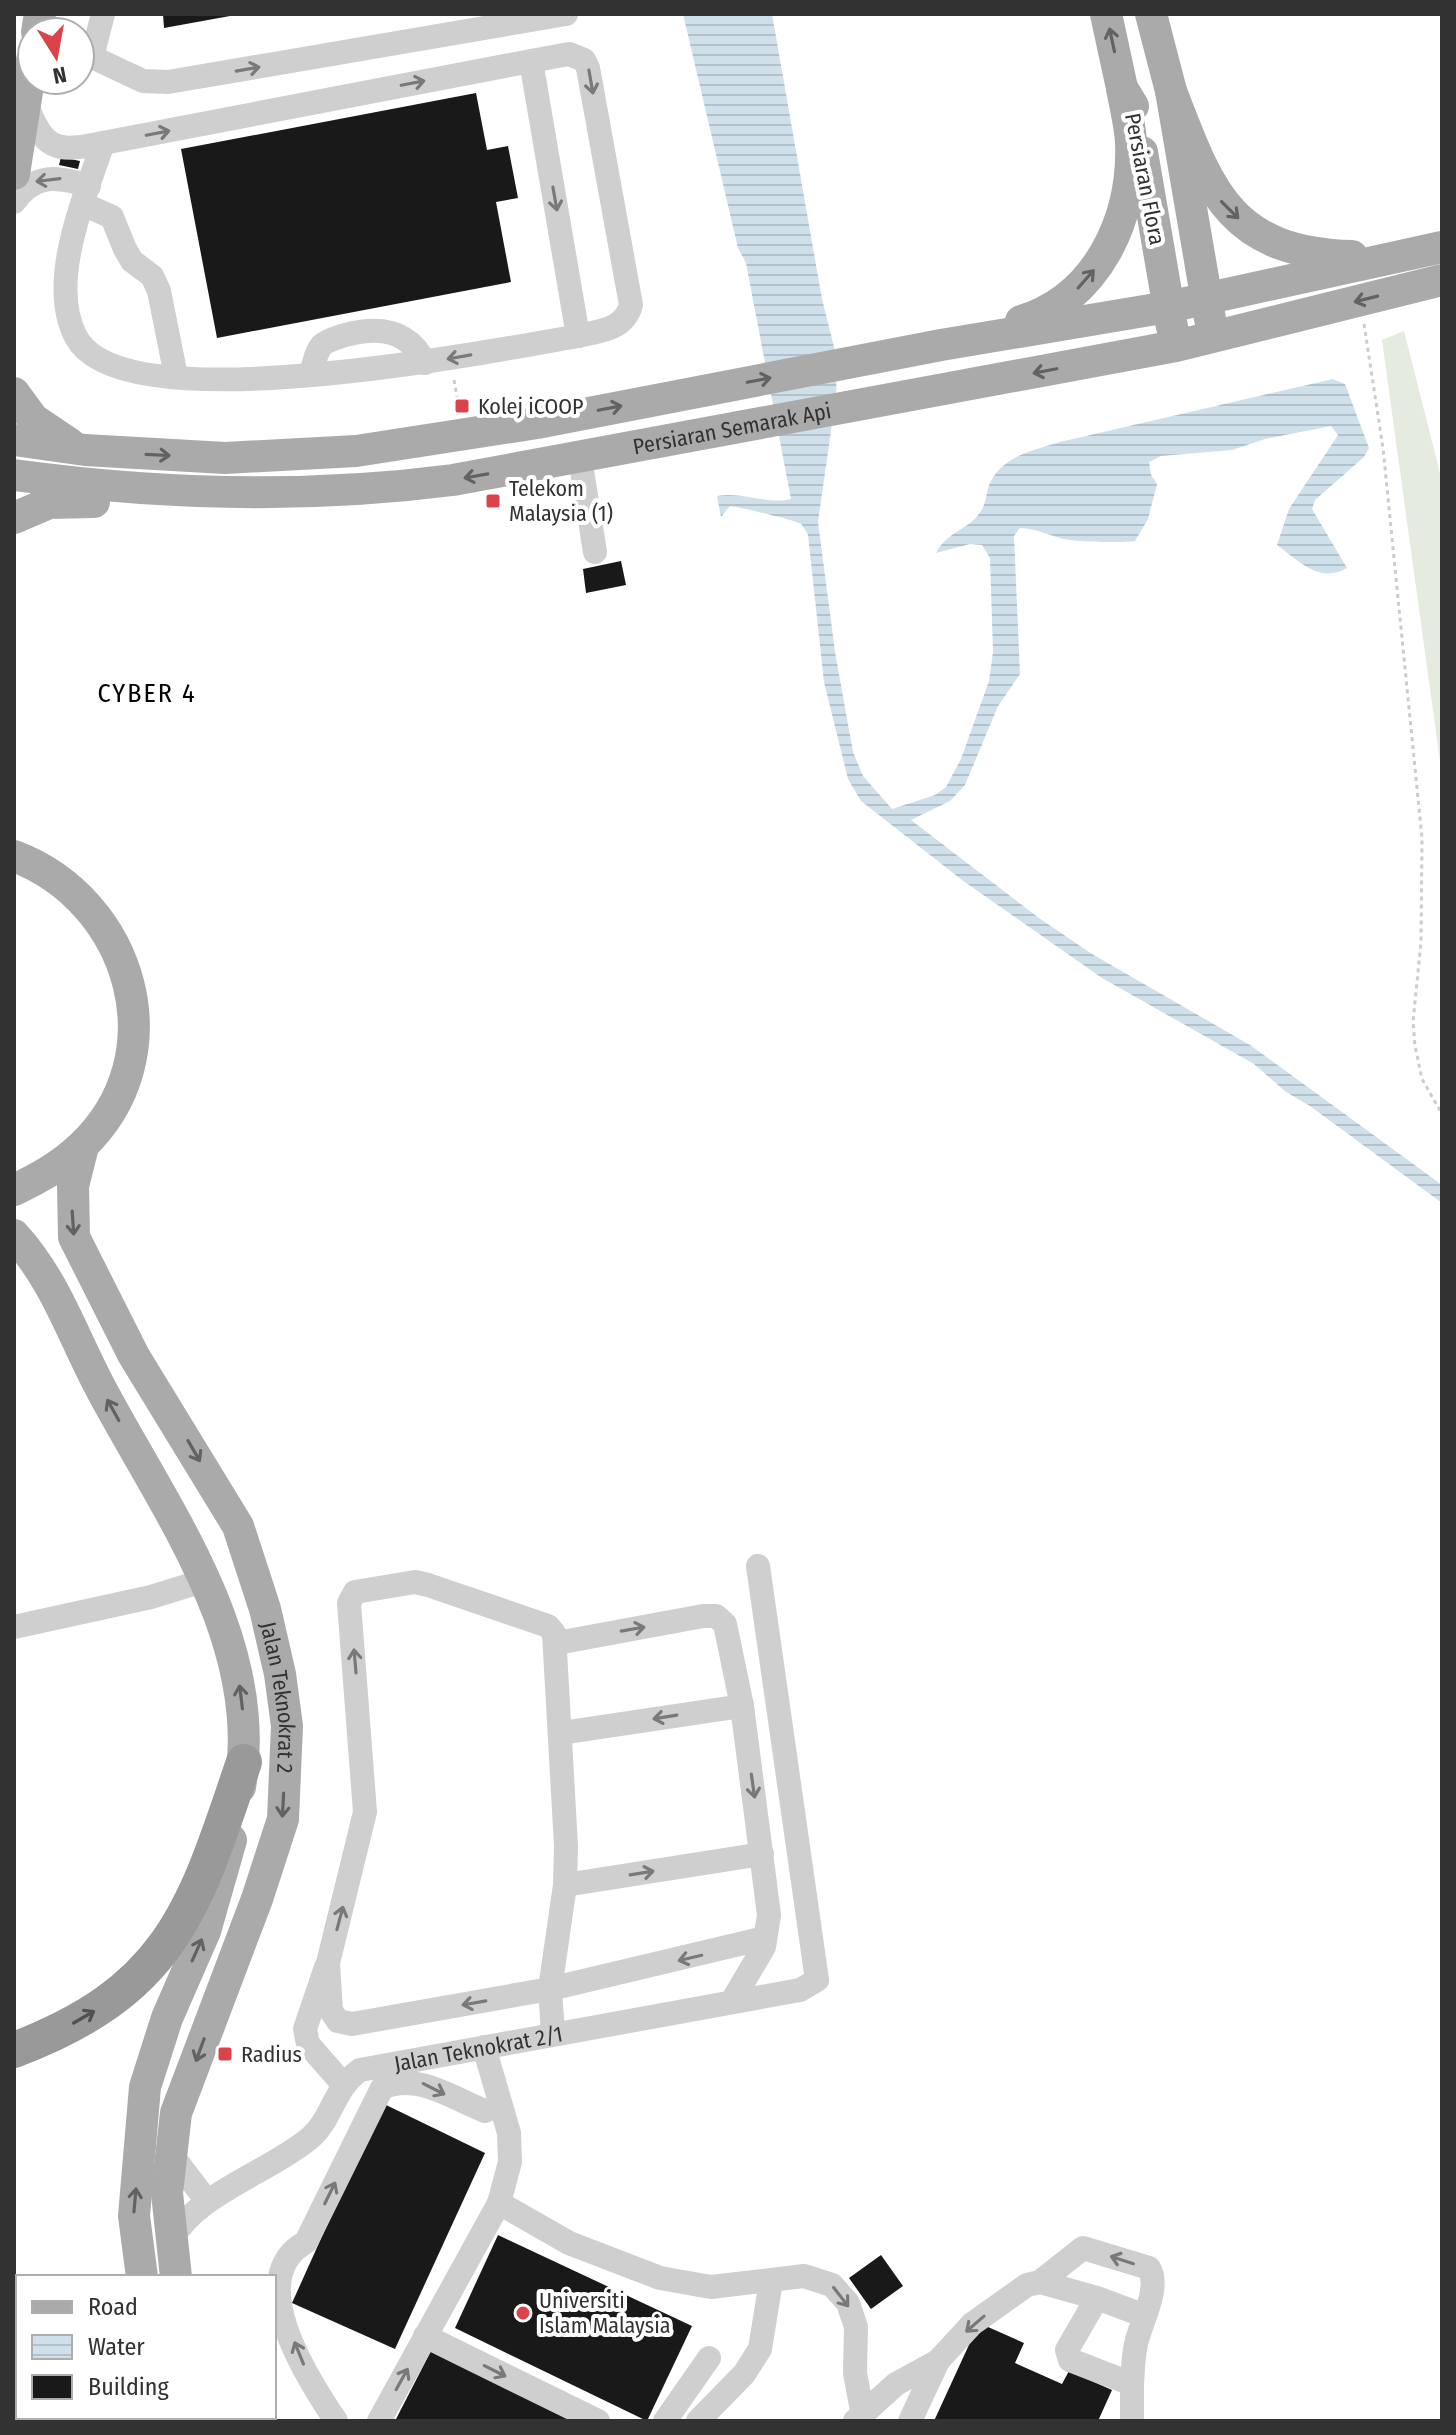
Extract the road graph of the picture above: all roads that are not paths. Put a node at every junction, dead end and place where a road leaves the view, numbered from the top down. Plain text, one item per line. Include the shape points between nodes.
1 (566, 14) edge
2 (1106, 14) edge
3 (1151, 14) edge
4 (531, 61) junction
5 (96, 62) edge
6 (1122, 88) junction
7 (1171, 91) junction
8 (27, 96) edge
9 (33, 96) edge
10 (103, 143) junction
11 (14, 174) edge
12 (86, 195) junction
13 (14, 202) edge
14 (1439, 248) edge
15 (1442, 280) edge
16 (1206, 300) junction
17 (1168, 307) junction
18 (578, 336) junction
19 (1214, 338) junction
20 (941, 345) junction
21 (1176, 346) junction
22 (425, 363) junction
23 (311, 374) junction
24 (176, 376) junction
25 (14, 393) edge
26 (14, 440) edge
27 (81, 450) junction
28 (580, 458) junction
29 (14, 475) edge
30 (196, 493) junction
31 (14, 518) edge
32 (595, 552) dead end
33 (14, 856) edge
34 (83, 1146) junction
35 (14, 1190) edge
36 (14, 1235) edge
37 (758, 1566) dead end
38 (206, 1580) junction
39 (14, 1627) edge
40 (557, 1643) junction
41 (742, 1706) junction
42 (561, 1733) junction
43 (244, 1762) junction
44 (762, 1854) junction
45 (565, 1885) junction
46 (765, 1938) junction
47 (328, 1963) junction
48 (550, 1989) junction
49 (732, 2001) junction
50 (553, 2032) junction
51 (476, 2048) junction
52 (14, 2050) edge
53 (342, 2083) junction
54 (485, 2111) junction
55 (171, 2154) junction
56 (510, 2162) junction
57 (207, 2201) junction
58 (499, 2203) junction
59 (172, 2239) junction
60 (142, 2275) edge
61 (176, 2275) edge
62 (771, 2281) junction
63 (1040, 2282) junction
64 (1097, 2298) junction
65 (1145, 2316) junction
66 (425, 2336) junction
67 (709, 2358) dead end
68 (938, 2361) junction
69 (1132, 2384) junction
70 (861, 2419) edge
71 (336, 2421) edge
72 (379, 2421) edge
73 (598, 2421) edge
74 (665, 2421) edge
75 (698, 2421) edge
76 (910, 2421) edge
77 (1132, 2421) edge

5 -> 1 street via 143,81 168,82
6 -> 2 main road, Persiaran Flora
3 - 7 main road, Persiaran Flora
10 -> 4 street
4 -> 18 street
4 -> 18 street via 569,54 584,60 588,68 631,305 618,325
6 - 17 main road, Persiaran Flora via 1135,111
20 -> 6 main road via 1029,319 1072,294 1098,265 1111,246 1127,197 1131,141
7 -> 14 main road via 1216,195 1232,214 1274,242 1296,251 1353,257
7 - 16 main road, Persiaran Flora
8 - 11 main road
9 - 10 street via 38,133 47,143 73,149
10 - 12 street
12 -> 13 street via 44,178 32,182
12 - 24 street via 112,217 132,261 152,276
12 - 24 street via 67,267 69,319 75,336 96,359
14 - 16 main road, Persiaran Semarak Api
15 -> 19 main road, Persiaran Semarak Api
16 - 17 main road, Persiaran Semarak Api
16 - 19 main road, Persiaran Flora
17 - 20 main road, Persiaran Semarak Api
17 - 21 main road, Persiaran Flora
18 -> 22 street
19 - 21 main road, Persiaran Semarak Api
27 -> 20 main road, Persiaran Semarak Api via 289,457 464,436
21 -> 28 main road, Persiaran Semarak Api
22 - 23 street
22 - 23 street via 403,336 366,329 329,340 318,352
23 - 24 street
25 - 27 main road via 47,431
26 - 27 main road, Persiaran Semarak Api
28 -> 30 main road, Persiaran Semarak Api via 387,489
28 - 32 street
29 - 30 main road, Persiaran Semarak Api
30 - 31 main road via 49,503
33 - 34 main road via 41,866 79,894 108,930 127,973 134,1019 129,1065 111,1109
34 - 35 main road via 49,1173
34 -> 55 main road, Jalan Teknokrat 2 via 73,1186 74,1237 134,1356 238,1526 265,1609 287,1726 283,1819 176,2113
38 -> 36 main road, Jalan Teknokrat 2 via 98,1384 59,1296
37 - 49 street, Jalan Teknokrat 2/1 via 817,1980 800,1990
38 - 39 street
43 -> 38 main road, Jalan Teknokrat 2 via 239,1685
40 -> 41 street via 716,1616 725,1624
40 - 42 street
47 -> 40 street via 365,1812 351,1595 415,1582 428,1585 548,1626
41 -> 42 street
41 -> 44 street
42 - 45 street
52 -> 43 highway via 93,2013 165,1948 189,1912
60 -> 43 main road, Jalan Teknokrat 2 via 134,2216 145,2087 167,2018 205,1931 229,1852
45 -> 44 street
44 - 46 street via 769,1915
45 - 48 street
46 -> 48 street
46 - 49 street via 757,1962
48 -> 47 street via 345,2023 331,2011
47 - 53 street via 305,2029 308,2044
48 - 50 street
49 - 50 street, Jalan Teknokrat 2/1
50 - 51 street, Jalan Teknokrat 2/1
51 - 53 street, Jalan Teknokrat 2/1 via 360,2070
51 - 54 street
51 - 56 street via 509,2133
53 - 57 street via 314,2134 283,2160
54 - 56 street
71 -> 54 street via 312,2386 277,2301 278,2274 287,2255 306,2242 382,2088 395,2082 422,2083
55 - 57 street
55 - 59 main road, Jalan Teknokrat 2 via 167,2193
56 - 58 street
57 - 59 street
58 - 62 street via 569,2243 660,2278 711,2287
58 - 66 street
59 - 61 main road, Jalan Teknokrat 2
62 -> 70 street via 804,2276 832,2285 848,2303 856,2327
62 - 75 street via 760,2349 744,2374
63 - 64 street
65 -> 63 street via 1153,2274 1149,2268 1083,2248
63 -> 68 street via 1027,2285 972,2324
64 - 65 street
64 - 69 street via 1067,2356
65 - 69 street
72 -> 66 street
66 -> 73 street
67 - 74 street
68 - 70 street via 896,2384
68 - 76 street
69 - 77 street

